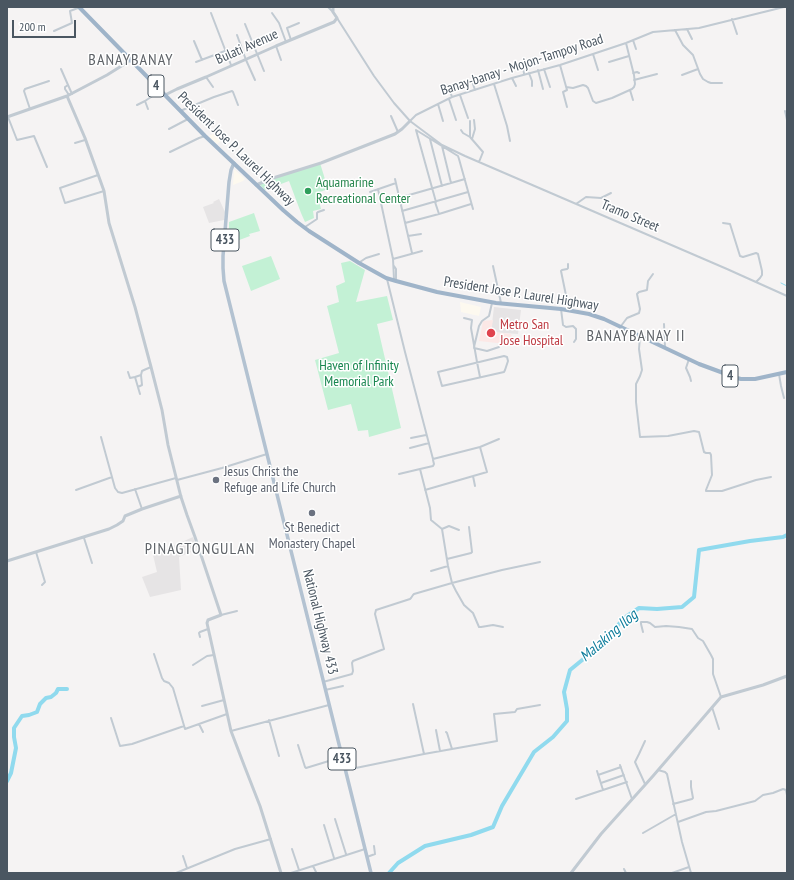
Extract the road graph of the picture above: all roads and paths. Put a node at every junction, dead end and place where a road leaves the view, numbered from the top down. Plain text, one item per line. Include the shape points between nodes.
1 (79, 7) edge
2 (328, 7) edge
3 (333, 7) edge
4 (784, 7) edge
5 (333, 12) junction
6 (211, 13) dead end
7 (272, 13) dead end
8 (337, 18) junction
9 (732, 19) junction
10 (299, 23) dead end
11 (245, 24) dead end
12 (687, 29) junction
13 (675, 30) junction
14 (54, 31) dead end
15 (737, 34) dead end
16 (237, 35) dead end
17 (291, 40) junction
18 (633, 40) junction
19 (692, 40) dead end
20 (194, 41) dead end
21 (286, 42) junction
22 (626, 43) junction
23 (276, 46) junction
24 (636, 49) dead end
25 (225, 51) junction
26 (593, 54) junction
27 (257, 55) junction
28 (629, 56) junction
29 (131, 60) junction
30 (202, 60) junction
31 (246, 60) junction
32 (281, 60) dead end
33 (196, 62) dead end
34 (609, 62) dead end
35 (560, 65) junction
36 (232, 66) junction
37 (523, 66) dead end
38 (61, 69) dead end
39 (544, 69) junction
40 (698, 69) junction
41 (538, 70) junction
42 (598, 70) dead end
43 (264, 71) dead end
44 (529, 73) junction
45 (633, 73) junction
46 (639, 73) dead end
47 (524, 74) junction
48 (657, 74) dead end
49 (682, 75) dead end
50 (206, 77) junction
51 (512, 78) junction
52 (255, 80) dead end
53 (634, 80) junction
54 (49, 81) dead end
55 (472, 81) dead end
56 (722, 83) dead end
57 (494, 84) junction
58 (448, 85) dead end
59 (516, 86) dead end
60 (532, 86) dead end
61 (213, 87) dead end
62 (550, 87) dead end
63 (566, 87) junction
64 (543, 89) dead end
65 (475, 90) junction
66 (630, 90) junction
67 (161, 91) junction
68 (69, 95) junction
69 (165, 95) junction
70 (460, 95) junction
71 (452, 97) junction
72 (449, 99) junction
73 (633, 100) dead end
74 (145, 101) junction
75 (438, 104) junction
76 (137, 105) dead end
77 (238, 105) dead end
78 (567, 107) dead end
79 (30, 109) junction
80 (148, 109) dead end
81 (180, 111) junction
82 (785, 111) dead end
83 (391, 116) dead end
84 (8, 117) edge
85 (468, 118) dead end
86 (188, 119) junction
87 (456, 120) dead end
88 (474, 120) dead end
89 (787, 120) edge
90 (410, 121) junction
91 (443, 121) dead end
92 (470, 121) dead end
93 (169, 129) dead end
94 (461, 130) dead end
95 (398, 132) junction
96 (205, 136) junction
97 (470, 137) junction
98 (430, 139) junction
99 (472, 139) junction
100 (85, 140) junction
101 (510, 141) dead end
102 (75, 143) dead end
103 (442, 146) junction
104 (170, 152) dead end
105 (479, 162) junction
106 (234, 163) junction
107 (47, 167) dead end
108 (99, 175) junction
109 (395, 179) dead end
110 (465, 179) junction
111 (396, 183) junction
112 (451, 183) junction
113 (256, 184) junction
114 (442, 186) junction
115 (378, 189) junction
116 (432, 189) junction
117 (104, 191) junction
118 (370, 192) dead end
119 (468, 192) junction
120 (611, 193) dead end
121 (400, 198) junction
122 (435, 202) junction
123 (381, 203) junction
124 (472, 204) junction
125 (576, 204) junction
126 (473, 209) dead end
127 (324, 210) dead end
128 (402, 211) junction
129 (439, 214) junction
130 (405, 223) junction
131 (723, 223) dead end
132 (304, 228) junction
133 (421, 234) dead end
134 (408, 236) junction
135 (422, 251) dead end
136 (412, 253) junction
137 (379, 254) dead end
138 (393, 259) junction
139 (359, 263) junction
140 (568, 264) dead end
141 (493, 266) dead end
142 (653, 274) dead end
143 (386, 278) junction
144 (395, 281) junction
145 (756, 282) junction
146 (787, 296) edge
147 (492, 302) junction
148 (501, 304) junction
149 (561, 309) junction
150 (569, 310) junction
151 (464, 318) dead end
152 (664, 324) dead end
153 (621, 327) junction
154 (640, 336) junction
155 (574, 342) dead end
156 (500, 347) dead end
157 (474, 348) junction
158 (665, 348) junction
159 (689, 359) junction
160 (476, 362) junction
161 (151, 367) junction
162 (128, 372) dead end
163 (787, 372) edge
164 (779, 374) junction
165 (141, 375) junction
166 (135, 377) junction
167 (480, 377) junction
168 (691, 381) dead end
169 (138, 387) junction
170 (140, 394) dead end
171 (784, 398) dead end
172 (426, 435) junction
173 (101, 437) dead end
174 (411, 438) dead end
175 (499, 439) dead end
176 (429, 443) junction
177 (480, 446) junction
178 (410, 448) dead end
179 (267, 454) junction
180 (433, 459) junction
181 (420, 469) junction
182 (398, 474) dead end
183 (473, 476) junction
184 (112, 477) junction
185 (771, 477) dead end
186 (176, 479) junction
187 (475, 486) dead end
188 (135, 489) junction
189 (76, 490) dead end
190 (425, 490) junction
191 (181, 496) junction
192 (142, 509) junction
193 (469, 526) dead end
194 (442, 529) junction
195 (459, 530) dead end
196 (84, 538) junction
197 (36, 552) junction
198 (447, 559) junction
199 (7, 561) edge
200 (540, 562) dead end
201 (92, 563) dead end
202 (448, 566) junction
203 (431, 571) dead end
204 (452, 583) junction
205 (42, 586) dead end
206 (237, 611) dead end
207 (221, 615) junction
208 (503, 627) dead end
209 (208, 628) junction
210 (643, 632) dead end
211 (200, 636) dead end
212 (154, 654) dead end
213 (214, 655) junction
214 (193, 665) dead end
215 (787, 676) edge
216 (323, 682) junction
217 (343, 686) dead end
218 (325, 690) junction
219 (721, 697) junction
220 (224, 700) junction
221 (413, 704) dead end
222 (329, 705) junction
223 (540, 705) dead end
224 (202, 706) dead end
225 (712, 706) junction
226 (228, 714) junction
227 (111, 718) dead end
228 (269, 720) junction
229 (199, 724) junction
230 (184, 726) junction
231 (719, 729) dead end
232 (436, 730) dead end
233 (231, 731) junction
234 (203, 732) dead end
235 (446, 732) dead end
236 (645, 741) dead end
237 (298, 745) dead end
238 (452, 749) junction
239 (440, 751) junction
240 (424, 754) junction
241 (279, 756) dead end
242 (342, 757) junction
243 (658, 770) junction
244 (345, 771) junction
245 (597, 772) dead end
246 (598, 775) junction
247 (624, 775) junction
248 (691, 781) dead end
249 (627, 782) junction
250 (601, 783) junction
251 (645, 784) junction
252 (603, 790) junction
253 (787, 794) edge
254 (632, 799) junction
255 (576, 800) dead end
256 (674, 804) junction
257 (676, 814) junction
258 (335, 819) dead end
259 (678, 822) junction
260 (324, 825) dead end
261 (643, 833) dead end
262 (271, 839) junction
263 (374, 846) dead end
264 (365, 848) junction
265 (292, 849) dead end
266 (346, 854) junction
267 (183, 856) dead end
268 (367, 857) junction
269 (334, 858) junction
270 (313, 866) junction
271 (689, 867) junction
272 (188, 868) junction
273 (624, 869) dead end
274 (298, 871) edge
275 (316, 872) edge
276 (176, 873) edge
277 (281, 873) edge
278 (291, 873) edge
279 (371, 873) edge
280 (571, 873) edge
281 (626, 873) edge
282 (672, 873) edge
283 (691, 873) edge

1 - 14 street via 70,12 72,23
1 - 29 highway, President Jose P. Laurel Highway / 4
2 - 5 street
3 - 5 street
4 - 9 street, Banay-banay - Mojon-Tampoy Road
5 - 8 street
6 - 25 street
7 - 21 street
8 - 17 street, Bulati Avenue via 334,22
8 - 90 street, Tramo Street via 388,96
9 - 12 street, Banay-banay - Mojon-Tampoy Road
9 - 15 street
10 - 17 street via 287,28
11 - 27 street
12 - 13 street, Banay-banay - Mojon-Tampoy Road
12 - 19 street
13 - 18 street, Banay-banay - Mojon-Tampoy Road via 653,32
13 - 40 street via 683,45 693,55
16 - 31 street
17 - 21 street, Bulati Avenue
18 - 22 street, Banay-banay - Mojon-Tampoy Road
18 - 24 street
20 - 30 street
21 - 23 street, Bulati Avenue
22 - 26 street, Banay-banay - Mojon-Tampoy Road
22 - 28 street
23 - 27 street, Bulati Avenue
23 - 32 street
25 - 30 street
25 - 36 street
26 - 35 street, Banay-banay - Mojon-Tampoy Road
26 - 42 street
27 - 31 street, Bulati Avenue
27 - 43 street
28 - 34 street
28 - 45 street
29 - 67 highway, President Jose P. Laurel Highway / 4
29 - 68 street
30 - 33 street
31 - 36 street, Bulati Avenue
31 - 52 street
35 - 39 street, Banay-banay - Mojon-Tampoy Road
35 - 63 street
36 - 50 street, Bulati Avenue
37 - 47 street
38 - 68 street via 68,84
39 - 41 street, Banay-banay - Mojon-Tampoy Road
39 - 62 street
40 - 49 street
40 - 56 street via 708,82
41 - 44 street, Banay-banay - Mojon-Tampoy Road
41 - 64 street
44 - 47 street, Banay-banay - Mojon-Tampoy Road
44 - 60 street
45 - 46 street
45 - 53 street
47 - 51 street, Banay-banay - Mojon-Tampoy Road
48 - 53 street
50 - 61 street
50 - 69 street, Bulati Avenue
51 - 57 street, Banay-banay - Mojon-Tampoy Road
51 - 59 street
53 - 66 street via 634,87
54 - 79 street via 25,89
55 - 65 street
57 - 65 street, Banay-banay - Mojon-Tampoy Road
57 - 101 street
58 - 71 street
63 - 66 street via 586,86 596,103
63 - 78 street via 563,92
65 - 70 street, Banay-banay - Mojon-Tampoy Road
66 - 73 street
67 - 69 highway, President Jose P. Laurel Highway / 4
67 - 74 street
68 - 79 street
68 - 100 street
69 - 81 highway, President Jose P. Laurel Highway / 4
70 - 71 street, Banay-banay - Mojon-Tampoy Road
70 - 85 street
71 - 72 street, Banay-banay - Mojon-Tampoy Road
72 - 75 street, Banay-banay - Mojon-Tampoy Road
72 - 87 street
74 - 76 street
74 - 80 street
75 - 90 street, Banay-banay - Mojon-Tampoy Road via 416,115
75 - 91 street
77 - 81 street via 232,91
79 - 84 street
81 - 86 highway, President Jose P. Laurel Highway / 4
82 - 89 street
83 - 95 street
84 - 107 street via 17,140 34,136
86 - 93 street
86 - 96 highway, President Jose P. Laurel Highway / 4
88 - 99 street
90 - 95 street, Banay-banay - Mojon-Tampoy Road
90 - 105 street, Tramo Street via 442,145
92 - 97 street
94 - 97 street
95 - 113 street, Banay-banay - Mojon-Tampoy Road
96 - 104 street
96 - 106 highway, President Jose P. Laurel Highway / 4
97 - 99 street
98 - 103 street
98 - 114 street
98 - 116 street via 416,130
99 - 105 street via 483,152
100 - 102 street
100 - 108 street
103 - 110 street via 460,159
103 - 112 street
105 - 125 street, Tramo Street
106 - 113 highway, President Jose P. Laurel Highway / 4
106 - 179 main road, National Highway 433 / 433 via 229,182 224,281
108 - 117 street
108 - 117 street via 60,188 65,204
109 - 111 street
110 - 112 street
110 - 119 street
111 - 115 street
111 - 121 street
112 - 114 street
113 - 132 highway, President Jose P. Laurel Highway / 4
114 - 116 street
115 - 118 street
115 - 123 street
116 - 121 street
116 - 122 street
117 - 161 street via 110,223
119 - 122 street
119 - 124 street
120 - 125 street via 601,198 586,198
121 - 123 street
121 - 128 street
122 - 128 street
122 - 129 street
123 - 138 street
124 - 126 street
124 - 129 street
125 - 145 street, Tramo Street
127 - 132 street via 318,212 317,219
128 - 130 street
129 - 130 street
130 - 134 street
131 - 145 street via 730,224 740,256 758,254 762,275
132 - 139 highway, President Jose P. Laurel Highway / 4
133 - 134 street
134 - 136 street
135 - 136 street
136 - 138 street
137 - 139 street via 363,259
138 - 144 street
139 - 143 highway, President Jose P. Laurel Highway / 4
140 - 150 street via 567,269 560,271
141 - 148 street
142 - 153 street via 646,290 637,294 639,313 628,318
143 - 144 highway, President Jose P. Laurel Highway / 4
143 - 172 street
144 - 147 highway, President Jose P. Laurel Highway / 4
145 - 146 street, Tramo Street
147 - 148 highway, President Jose P. Laurel Highway / 4
147 - 157 street via 489,316 479,326
148 - 149 highway, President Jose P. Laurel Highway / 4
149 - 150 highway, President Jose P. Laurel Highway / 4
149 - 155 street via 564,325 576,329
150 - 153 highway, President Jose P. Laurel Highway / 4 via 589,314
151 - 157 street via 472,320
152 - 158 street
153 - 154 highway, President Jose P. Laurel Highway / 4
154 - 158 highway, President Jose P. Laurel Highway / 4
154 - 185 street via 642,370 636,384 640,437 699,432 704,452 711,455 712,475 706,491 722,491
156 - 157 street via 487,351
157 - 160 street
158 - 159 highway, President Jose P. Laurel Highway / 4
159 - 164 highway, President Jose P. Laurel Highway / 4 via 741,379
159 - 168 street via 686,368
160 - 167 street
160 - 167 street via 504,356 508,358 504,372
160 - 167 street via 438,372 442,386
161 - 165 street via 142,371
161 - 186 street
162 - 166 street via 130,378
163 - 164 highway, President Jose P. Laurel Highway / 4
164 - 171 street
165 - 166 street
165 - 169 street via 142,385
166 - 169 street
169 - 170 street
172 - 174 street
172 - 176 street
173 - 184 street
175 - 177 street
176 - 178 street
176 - 180 street
177 - 180 street
177 - 183 street via 487,472
179 - 186 street
179 - 216 main road, National Highway 433 / 433
180 - 181 street via 433,466
181 - 182 street
181 - 190 street
183 - 187 street
183 - 190 street
184 - 188 street via 118,492
184 - 189 street
186 - 188 street
186 - 191 street
188 - 192 street
190 - 194 street via 431,520
191 - 192 street
191 - 207 street
192 - 196 street via 125,516 117,525
193 - 198 street via 472,552
194 - 195 street via 449,526
194 - 198 street
196 - 197 street
196 - 201 street
197 - 199 street
197 - 205 street via 45,582
198 - 202 street
200 - 204 street
202 - 203 street
202 - 204 street
204 - 208 street via 479,626
204 - 216 street via 414,594 410,599 376,610 384,649 353,661 352,674
206 - 207 street
207 - 209 street via 208,620
209 - 211 street via 199,632
209 - 213 street
210 - 219 street via 641,622 650,623 655,627 692,630 703,641 712,656 713,674
212 - 230 street via 162,678 173,688
213 - 214 street via 205,657
213 - 220 street
215 - 219 street
216 - 218 main road, National Highway 433 / 433
217 - 218 street
218 - 222 main road, National Highway 433 / 433
219 - 225 street
220 - 224 street
220 - 226 street
221 - 240 street
222 - 228 street
222 - 242 main road, National Highway 433 / 433
223 - 238 street via 517,709 515,712 494,714 498,741
225 - 231 street
225 - 243 street
226 - 229 street
226 - 233 street
227 - 230 street via 120,746 146,740
228 - 233 street
228 - 241 street
229 - 230 street via 186,729
229 - 234 street
232 - 239 street
233 - 262 street
235 - 238 street
236 - 251 street via 635,762
237 - 242 street via 306,768
238 - 239 street
239 - 240 street
240 - 244 street
242 - 244 main road, National Highway 433 / 433
243 - 251 street
243 - 256 street via 667,774
244 - 264 main road, National Highway 433 / 433
245 - 246 street
246 - 247 street via 621,766
246 - 250 street
247 - 249 street
247 - 250 street
248 - 256 street via 693,798
249 - 252 street
249 - 254 street
250 - 252 street
251 - 254 street
252 - 255 street
253 - 259 street via 783,789 763,795 755,801 706,812
254 - 280 street
256 - 257 street
257 - 259 street
257 - 261 street
258 - 266 street
259 - 271 street
260 - 269 street
262 - 272 street via 235,849
262 - 277 street
263 - 268 street via 375,854
264 - 266 street
264 - 268 main road, National Highway 433 / 433
265 - 274 street
266 - 269 street
267 - 272 street
268 - 279 main road, National Highway 433 / 433
269 - 270 street
270 - 274 street
270 - 275 street
271 - 282 street
271 - 283 street
272 - 276 street
273 - 281 street
274 - 278 street

